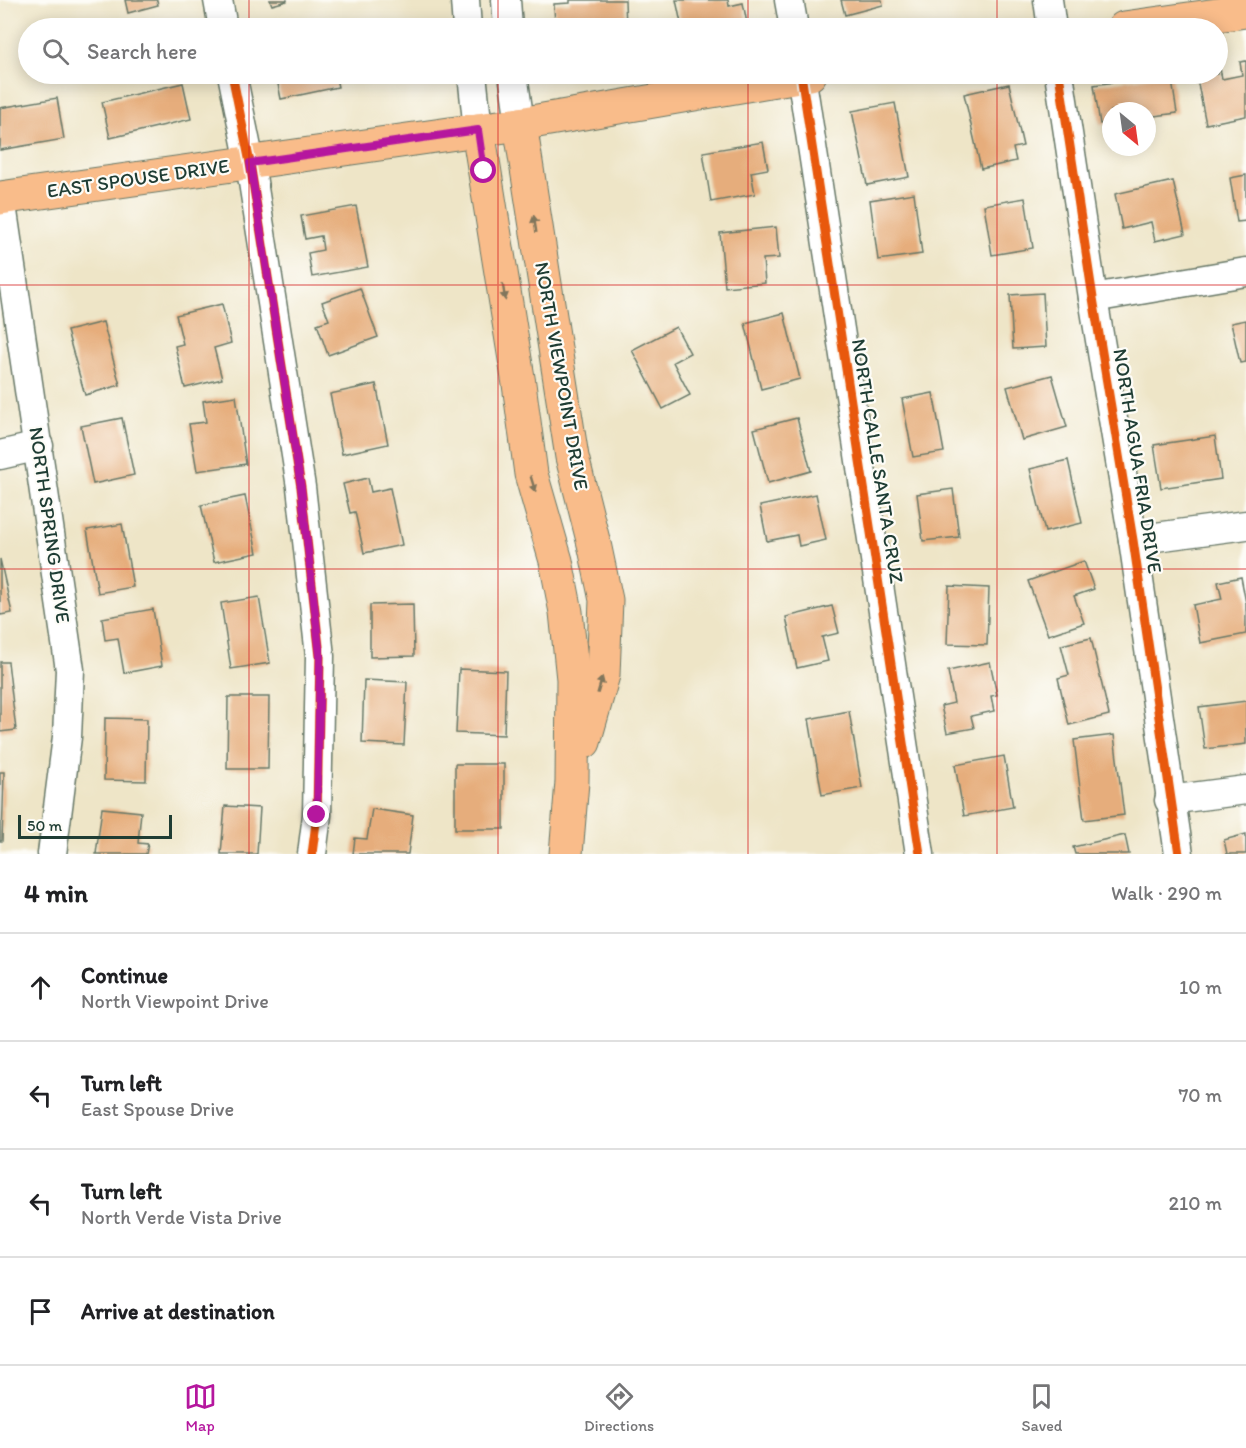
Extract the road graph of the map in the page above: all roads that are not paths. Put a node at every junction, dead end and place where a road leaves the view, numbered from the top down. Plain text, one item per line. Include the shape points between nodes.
1 (218, 0) edge
2 (465, 0) edge
3 (506, 0) edge
4 (789, 0) edge
5 (1048, 0) edge
6 (1246, 11) edge
7 (222, 18) edge
8 (466, 18) edge
9 (507, 18) edge
10 (792, 18) edge
11 (1051, 18) edge
12 (1196, 18) edge
13 (234, 84) edge
14 (473, 84) edge
15 (514, 84) edge
16 (747, 84) edge
17 (805, 84) edge
18 (1061, 84) edge
19 (520, 124) junction
20 (478, 130) junction
21 (250, 163) junction
22 (1, 198) edge
23 (1246, 272) edge
24 (1093, 298) junction
25 (39, 447) junction
26 (0, 455) edge
27 (1246, 525) edge
28 (1133, 540) junction
29 (573, 782) junction
30 (1246, 790) edge
31 (1169, 800) junction
32 (52, 854) edge
33 (312, 854) edge
34 (566, 854) edge
35 (920, 854) edge
36 (1179, 854) edge

1 - 7 street
2 - 8 street
3 - 9 street
4 - 10 street
5 - 11 street
6 - 12 main road
13 - 21 street
14 - 20 street, NORTH VIEWPOINT DRIVE
15 - 19 street, NORTH VIEWPOINT DRIVE
16 - 19 main road, EAST SPOUSE DRIVE
17 - 35 street, NORTH CALLE SANTA CRUZ
18 - 24 street, NORTH AGUA FRIA DRIVE
19 - 20 main road, EAST SPOUSE DRIVE
29 -> 19 main road, NORTH VIEWPOINT DRIVE via 603,675 606,600 572,457
20 - 21 main road, EAST SPOUSE DRIVE
20 -> 29 main road, NORTH VIEWPOINT DRIVE via 531,474 566,612 573,679
21 - 22 main road, EAST SPOUSE DRIVE
21 - 33 street via 301,487 320,656 317,815
22 - 25 street, NORTH SPRING DRIVE
23 - 24 street
24 - 28 street, NORTH AGUA FRIA DRIVE
25 - 26 street
25 - 32 street, NORTH SPRING DRIVE via 70,670 67,737
27 - 28 street
28 - 31 street, NORTH AGUA FRIA DRIVE
29 - 34 main road, NORTH VIEWPOINT DRIVE
30 - 31 street
31 - 36 street, NORTH AGUA FRIA DRIVE

